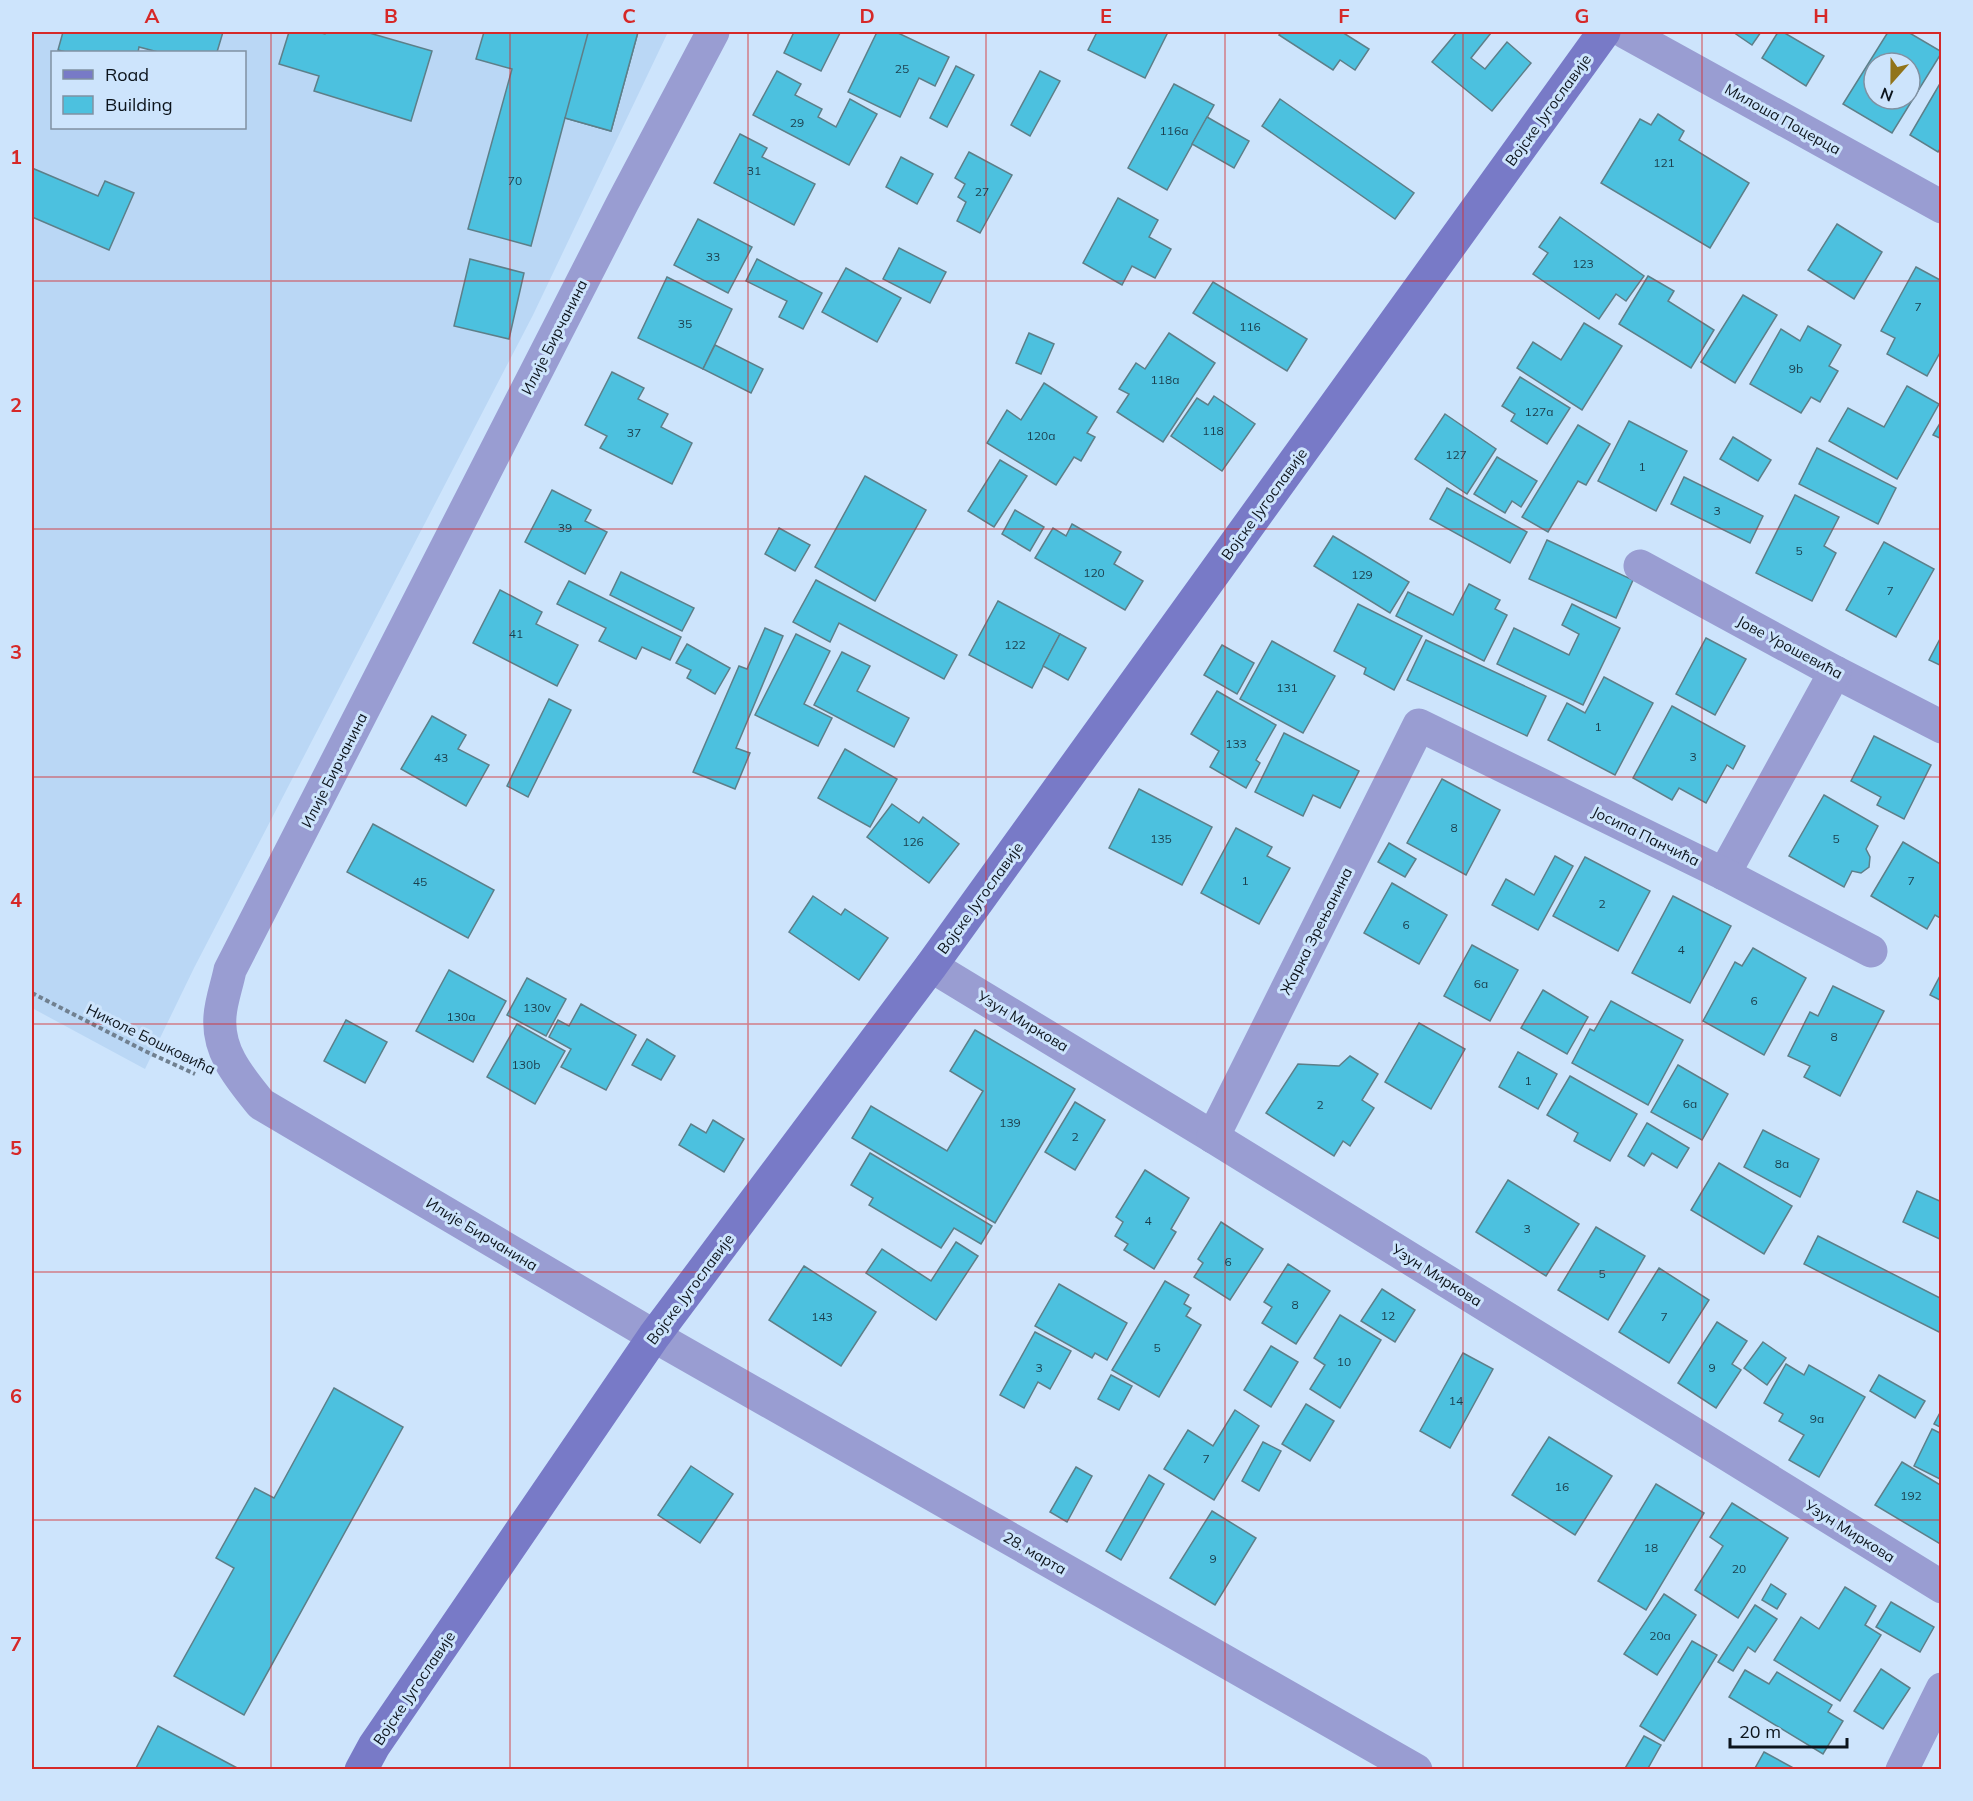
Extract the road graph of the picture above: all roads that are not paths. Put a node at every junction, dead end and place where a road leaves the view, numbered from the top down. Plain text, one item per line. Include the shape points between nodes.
1 (713, 32) edge
2 (1604, 32) edge
3 (1625, 32) edge
4 (1941, 207) edge
5 (1640, 566) dead end
6 (1835, 672) junction
7 (1419, 725) joint
8 (1941, 727) edge
9 (1724, 874) junction
10 (1871, 951) dead end
11 (931, 966) junction
12 (1213, 1137) junction
13 (654, 1336) junction
14 (1941, 1587) edge
15 (1941, 1689) edge
16 (361, 1770) edge
17 (1416, 1770) edge
18 (1902, 1770) edge

1 - 13 street, Илије Бирчанина via 230,970 220,1016 221,1042 233,1069 261,1104
2 - 11 main road, Војске Југославије
3 - 4 street, Милоша Поцерца
5 - 6 street, Јове Урошевића
6 - 8 street, Јове Урошевића
6 - 9 street
7 - 9 street, Јосипа Панчића
7 - 12 street, Жарка Зрењанина
9 - 10 street, Јосипа Панчића
11 - 12 street, Узун Миркова
11 - 13 main road, Војске Југославије
12 - 14 street, Узун Миркова
13 - 16 main road, Војске Југославије
13 - 17 street, 28. марта
15 - 18 street

